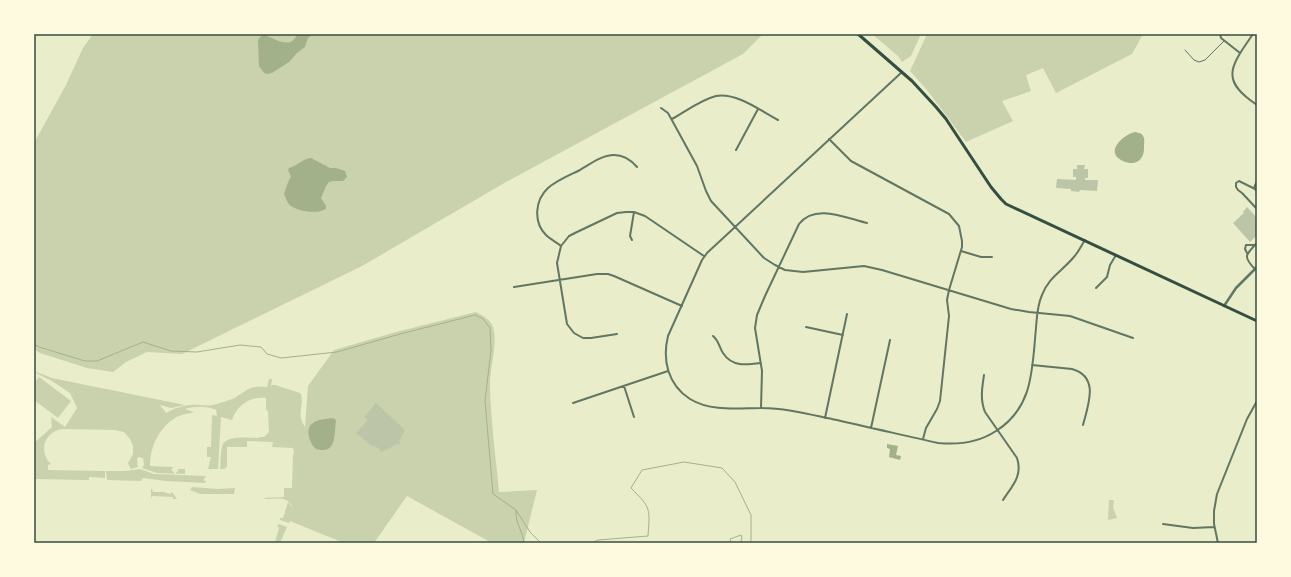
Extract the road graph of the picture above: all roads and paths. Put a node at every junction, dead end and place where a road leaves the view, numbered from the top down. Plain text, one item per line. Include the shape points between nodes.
1 (858, 34) edge
2 (1220, 34) edge
3 (1253, 34) edge
4 (1224, 40) junction
5 (1185, 50) dead end
6 (1240, 53) junction
7 (902, 72) junction
8 (1257, 105) edge
9 (661, 108) dead end
10 (758, 109) junction
11 (672, 119) junction
12 (778, 120) dead end
13 (828, 139) junction
14 (736, 150) dead end
15 (637, 167) dead end
16 (1257, 182) edge
17 (1256, 190) edge
18 (1257, 208) edge
19 (634, 212) junction
20 (867, 224) dead end
21 (735, 226) junction
22 (632, 240) dead end
23 (1085, 240) junction
24 (1256, 244) edge
25 (561, 246) junction
26 (960, 251) junction
27 (1248, 253) junction
28 (1116, 255) junction
29 (704, 256) junction
30 (992, 256) dead end
31 (778, 267) junction
32 (1256, 268) edge
33 (559, 280) junction
34 (514, 287) dead end
35 (1096, 288) dead end
36 (949, 290) junction
37 (682, 306) junction
38 (1224, 306) junction
39 (1037, 313) junction
40 (847, 314) dead end
41 (1257, 321) edge
42 (806, 327) dead end
43 (617, 334) dead end
44 (843, 335) junction
45 (713, 336) dead end
46 (1133, 338) dead end
47 (890, 340) dead end
48 (761, 363) junction
49 (1032, 365) junction
50 (668, 371) junction
51 (984, 375) dead end
52 (624, 386) junction
53 (1257, 401) edge
54 (573, 403) dead end
55 (762, 408) junction
56 (634, 417) dead end
57 (825, 418) junction
58 (1083, 425) dead end
59 (871, 428) junction
60 (998, 430) junction
61 (923, 439) junction
62 (1003, 500) dead end
63 (1163, 524) dead end
64 (1214, 527) junction
65 (1218, 543) edge

1 - 7 main road
2 - 4 street
3 - 6 street
4 - 5 lane via 1202,62 1196,62
4 - 6 street
6 - 8 street via 1232,75 1234,84 1244,97
7 - 13 street
7 - 23 main road via 942,114 1000,199 1030,216
9 - 11 street
10 - 11 street via 737,98 721,95 708,99
10 - 12 street
10 - 14 street
11 - 21 street via 697,166 708,196
13 - 21 street
13 - 26 street via 851,161 954,218 962,241
15 - 25 street via 631,160 622,156 609,155 546,190 538,204 539,223 545,234
16 - 17 street via 1254,188
17 - 18 street via 1239,181 1236,183 1238,190
19 - 22 street via 630,236
19 - 25 street via 617,213 576,232
19 - 29 street via 645,216
20 - 31 street via 828,213 811,214 799,224
21 - 29 street
21 - 31 street via 764,258
23 - 28 main road
23 - 39 street via 1074,257 1049,281
24 - 27 street
24 - 27 street via 1246,245 1244,249
25 - 33 street via 557,260
26 - 30 street via 981,257
26 - 36 street
27 - 32 street via 1248,261
28 - 35 street via 1107,277
28 - 38 main road
29 - 37 street
31 - 36 street via 803,272 866,266
31 - 48 street via 757,315 755,328
32 - 38 street via 1236,288
33 - 34 street
33 - 37 street via 608,274
33 - 43 street via 566,321 574,333 589,338
36 - 39 street via 1011,309
36 - 61 street via 949,316 940,401
37 - 50 street via 666,343 665,358
38 - 41 main road
39 - 46 street via 1070,316
39 - 49 street
40 - 44 street
42 - 44 street
44 - 57 street
45 - 48 street via 718,340 726,357 733,362 746,365
47 - 59 street
48 - 55 street
49 - 58 street via 1072,369 1085,376 1091,393
49 - 60 street via 1031,382 1026,398 1014,416
50 - 52 street
50 - 55 street via 682,392 701,404 718,408
51 - 60 street via 983,406
52 - 54 street
52 - 56 street
53 - 64 street via 1247,419 1217,494
55 - 57 street via 784,409
57 - 59 street
59 - 61 street
60 - 61 street via 977,441 956,444
60 - 62 street via 1017,458 1019,467 1017,480
63 - 64 street via 1184,528
64 - 65 street

